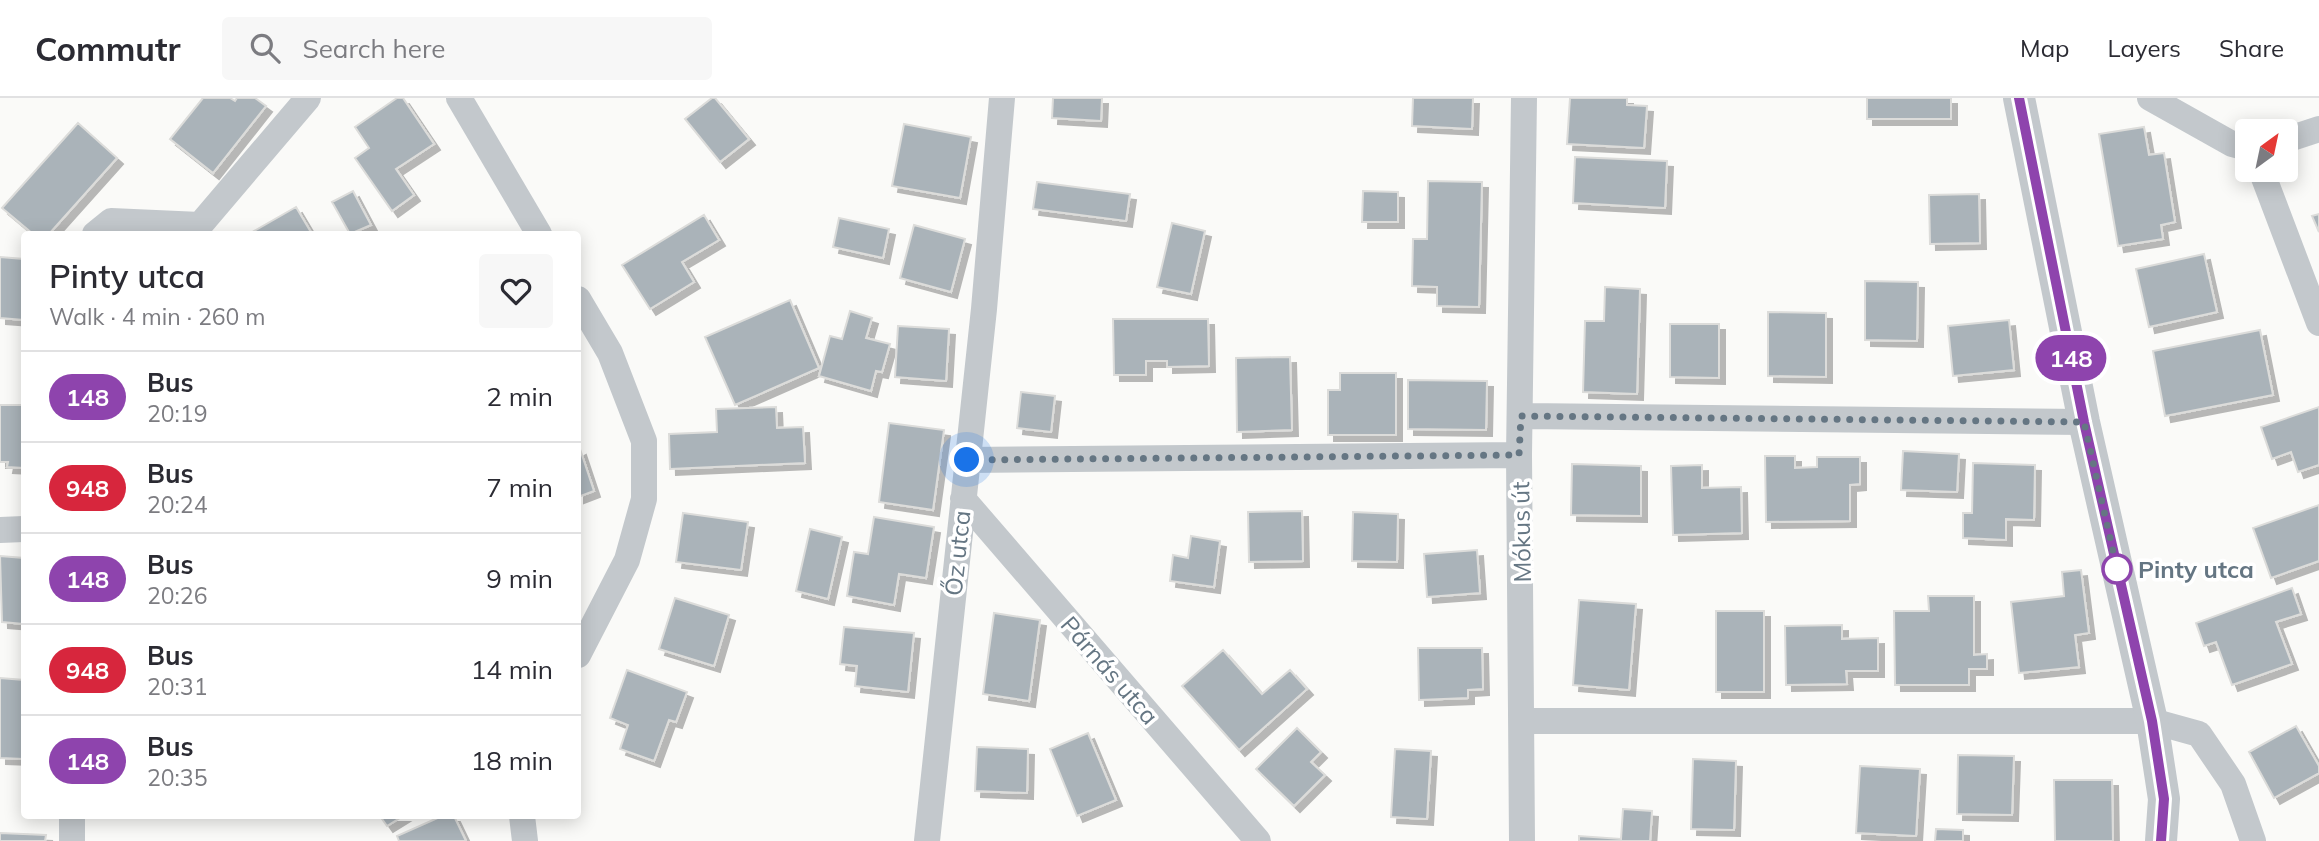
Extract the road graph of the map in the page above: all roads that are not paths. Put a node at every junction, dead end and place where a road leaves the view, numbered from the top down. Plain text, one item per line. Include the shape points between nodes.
1 (309, 98) edge
2 (459, 98) edge
3 (1002, 98) edge
4 (1524, 98) edge
5 (2019, 98) edge
6 (2150, 98) edge
7 (2319, 129) edge
8 (2298, 136) edge
9 (2235, 145) edge
10 (2266, 182) edge
11 (203, 230) edge
12 (99, 231) edge
13 (537, 231) edge
14 (581, 304) edge
15 (2319, 323) edge
16 (1521, 416) junction
17 (2084, 422) junction
18 (1519, 455) junction
19 (967, 460) junction
20 (963, 499) junction
21 (21, 529) edge
22 (0, 530) edge
23 (581, 648) edge
24 (1523, 721) junction
25 (2152, 721) junction
26 (72, 819) edge
27 (522, 819) edge
28 (72, 841) edge
29 (525, 841) edge
30 (927, 841) edge
31 (1258, 841) edge
32 (1522, 841) edge
33 (2161, 841) edge
34 (2253, 841) edge

1 - 11 street
2 - 13 street
3 - 19 street, Őz utca
4 - 16 street, Mókus út
5 - 17 street
6 - 9 street
7 - 8 street
10 - 15 street
11 - 12 street via 111,221
14 - 23 street via 610,354 645,441 644,499 627,560
16 - 17 street
16 - 18 street, Mókus út
17 - 25 street
18 - 19 street
18 - 24 street, Mókus út
19 - 20 street, Őz utca
20 - 30 street, Őz utca
20 - 31 street, Párnás utca
21 - 22 street
24 - 25 street
24 - 32 street, Mókus út
25 - 33 street via 2164,799
25 - 34 street via 2199,734 2233,784
26 - 28 street
27 - 29 street

